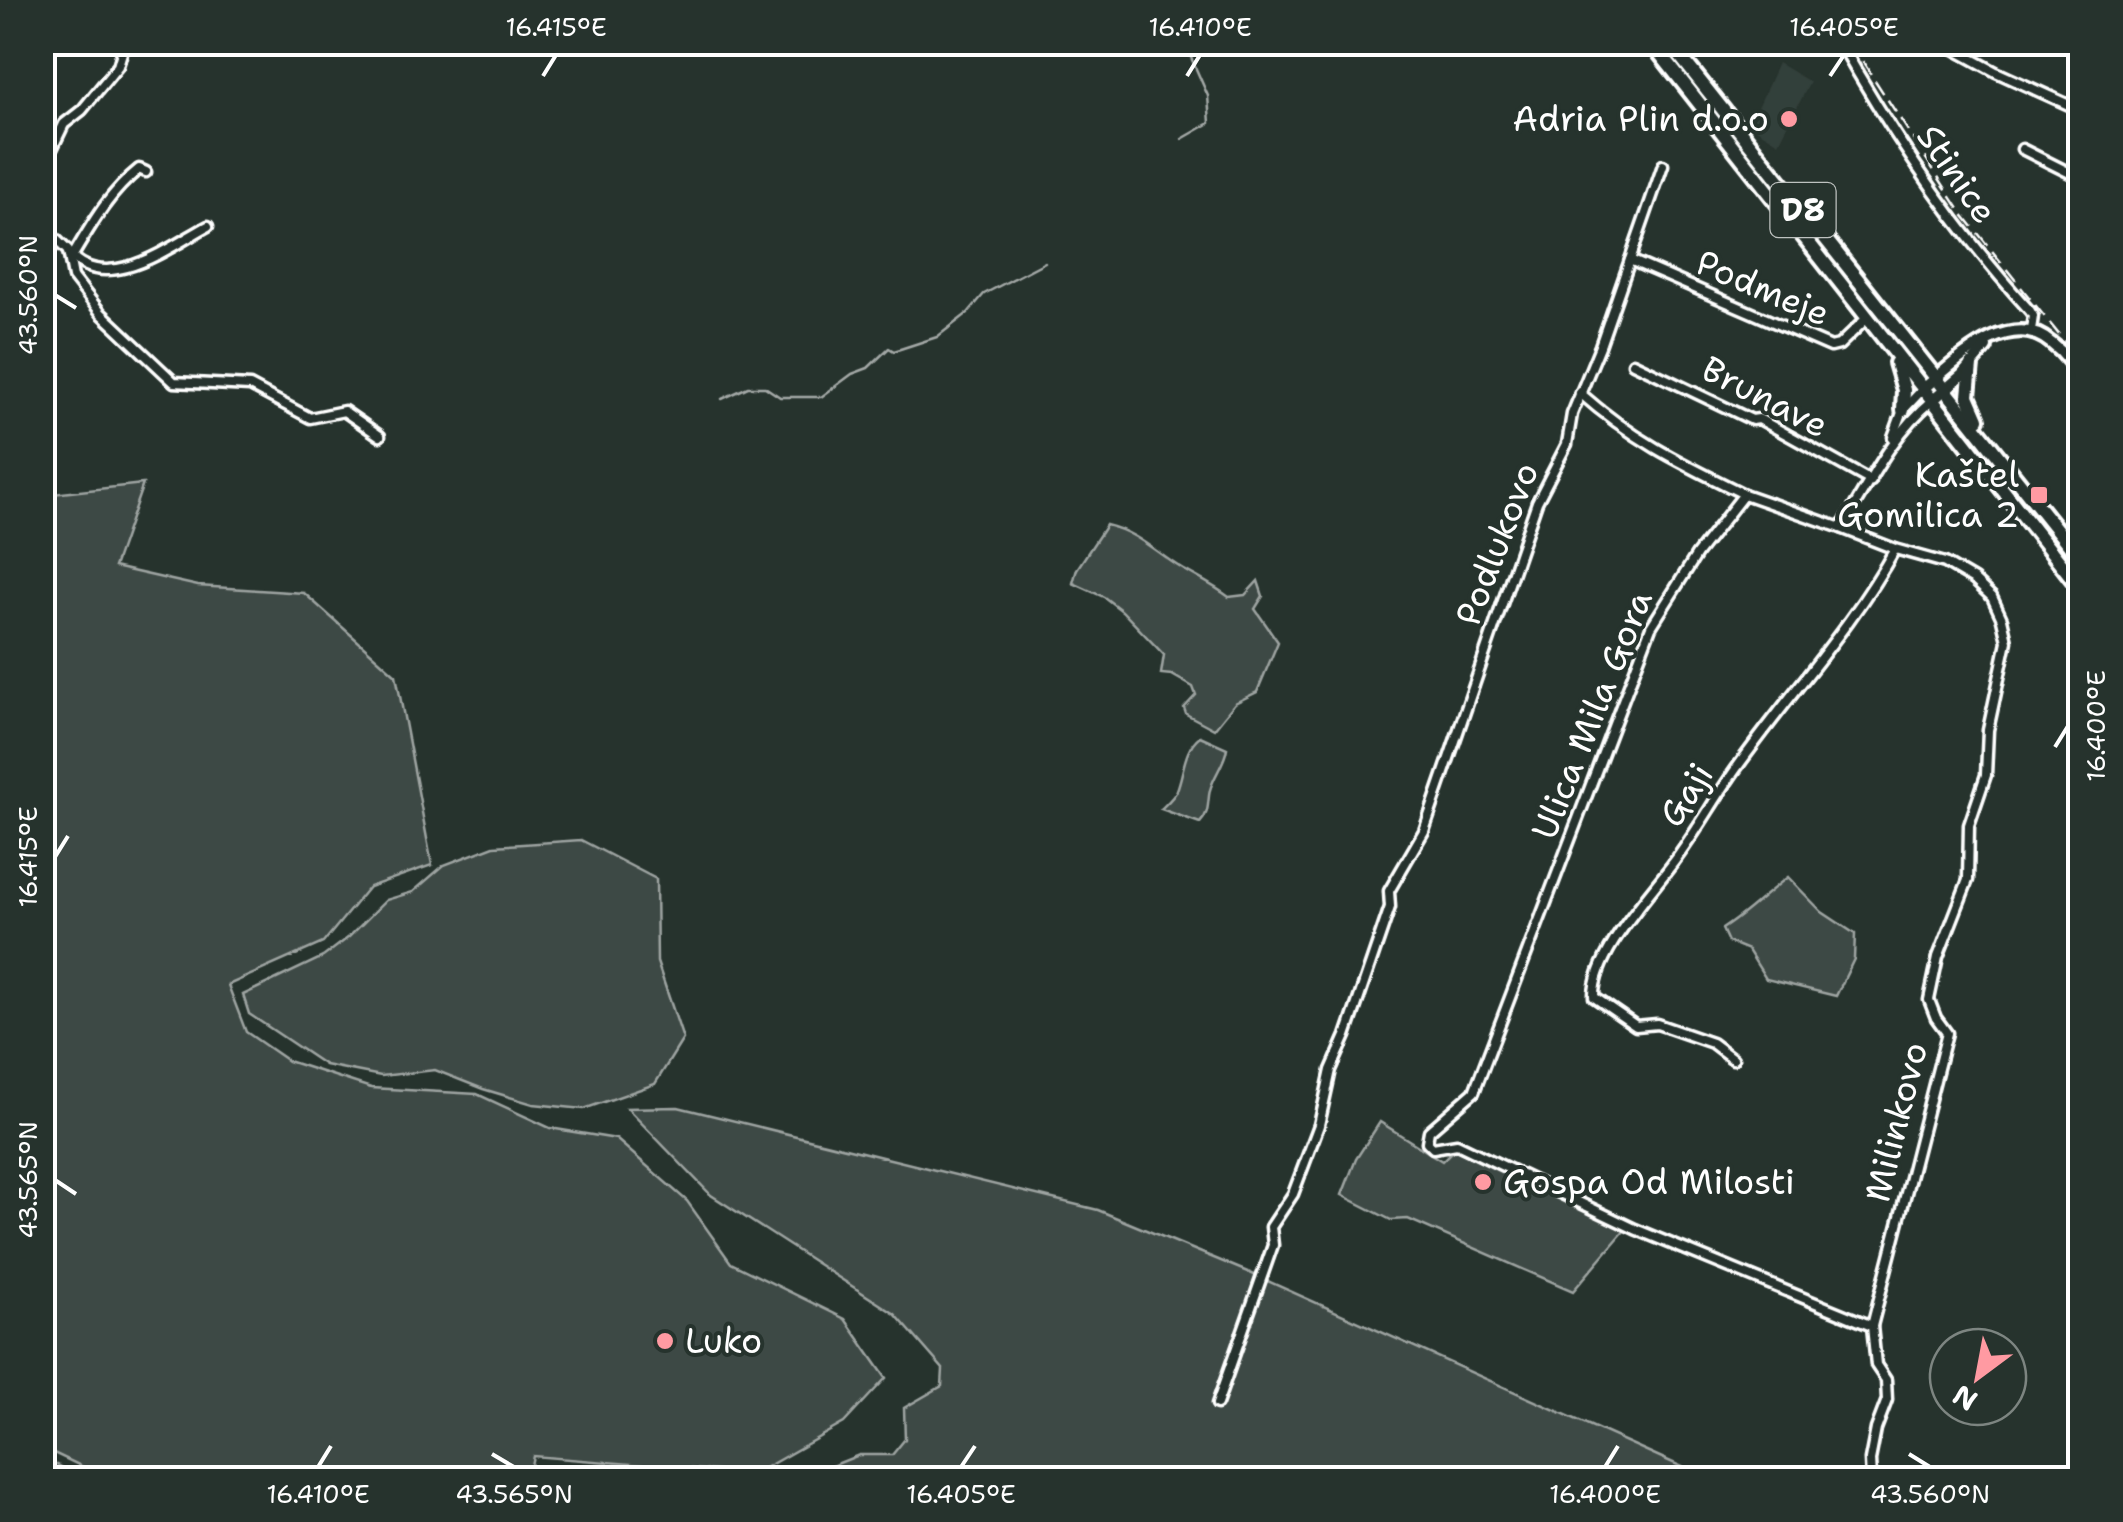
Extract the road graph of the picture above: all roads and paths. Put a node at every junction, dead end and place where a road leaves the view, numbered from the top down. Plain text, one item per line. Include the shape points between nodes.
1 (124, 42) edge
2 (1651, 42) edge
3 (1669, 42) edge
4 (1840, 42) edge
5 (1941, 42) edge
6 (2080, 110) edge
7 (2022, 149) dead end
8 (1663, 165) dead end
9 (42, 170) edge
10 (146, 172) dead end
11 (2080, 178) edge
12 (42, 226) edge
13 (208, 226) dead end
14 (70, 254) junction
15 (1630, 260) junction
16 (1867, 318) junction
17 (2031, 330) junction
18 (1993, 338) junction
19 (1892, 351) junction
20 (1634, 363) dead end
21 (1971, 366) junction
22 (2080, 380) edge
23 (1941, 383) junction
24 (1580, 394) junction
25 (1927, 395) junction
26 (1903, 410) junction
27 (380, 436) dead end
28 (1983, 436) junction
29 (1890, 446) junction
30 (1871, 482) junction
31 (1744, 494) junction
32 (1842, 528) junction
33 (1895, 549) junction
34 (2080, 559) edge
35 (2080, 588) edge
36 (1733, 1059) dead end
37 (1872, 1326) junction
38 (1217, 1404) dead end
39 (1872, 1480) edge

1 - 9 street via 118,66 64,124
2 - 16 main road, D8
3 - 23 main road, D8
4 - 17 street, Stinice via 1875,105 1987,264 2030,311
5 - 6 street
7 - 11 street
8 - 15 street, Podlukovo
10 - 14 street via 139,169 110,196
12 - 14 street
13 - 14 street via 123,269 99,270
14 - 27 street via 74,276 101,313 174,382 250,386 310,418 344,411
15 - 16 street, Podmeje via 1831,347
15 - 24 street, Podlukovo
16 - 19 main road, D8
17 - 18 street
17 - 22 street via 2067,358
18 - 21 street
18 - 23 street
19 - 25 main road, D8
19 - 26 main road
20 - 30 street, Brunave via 1758,419
21 - 23 street
21 - 28 main road via 1968,396
23 - 25 street
23 - 28 main road, D8
24 - 31 street via 1656,451
24 - 38 street, Podlukovo via 1424,831 1389,891 1390,907 1331,1070 1319,1126 1293,1194 1271,1227 1273,1246
25 - 26 street
25 - 29 street
25 - 35 main road, D8
26 - 29 street
28 - 34 main road, D8
29 - 30 street
30 - 32 street
31 - 32 street
31 - 37 street, Ulica Mila Gora via 1651,628 1474,1092 1429,1131 1426,1142 1433,1148 1456,1144 1635,1229
32 - 33 street
33 - 36 street, Gaji via 1869,597 1738,765 1602,959 1594,982 1594,997 1636,1026 1657,1024 1712,1042
33 - 37 street, Milinkovo via 1974,580 1992,597 2006,640 1986,775 1969,825 1968,880 1929,1000 1947,1034
37 - 39 street, Milinkovo via 1887,1400 1870,1460

